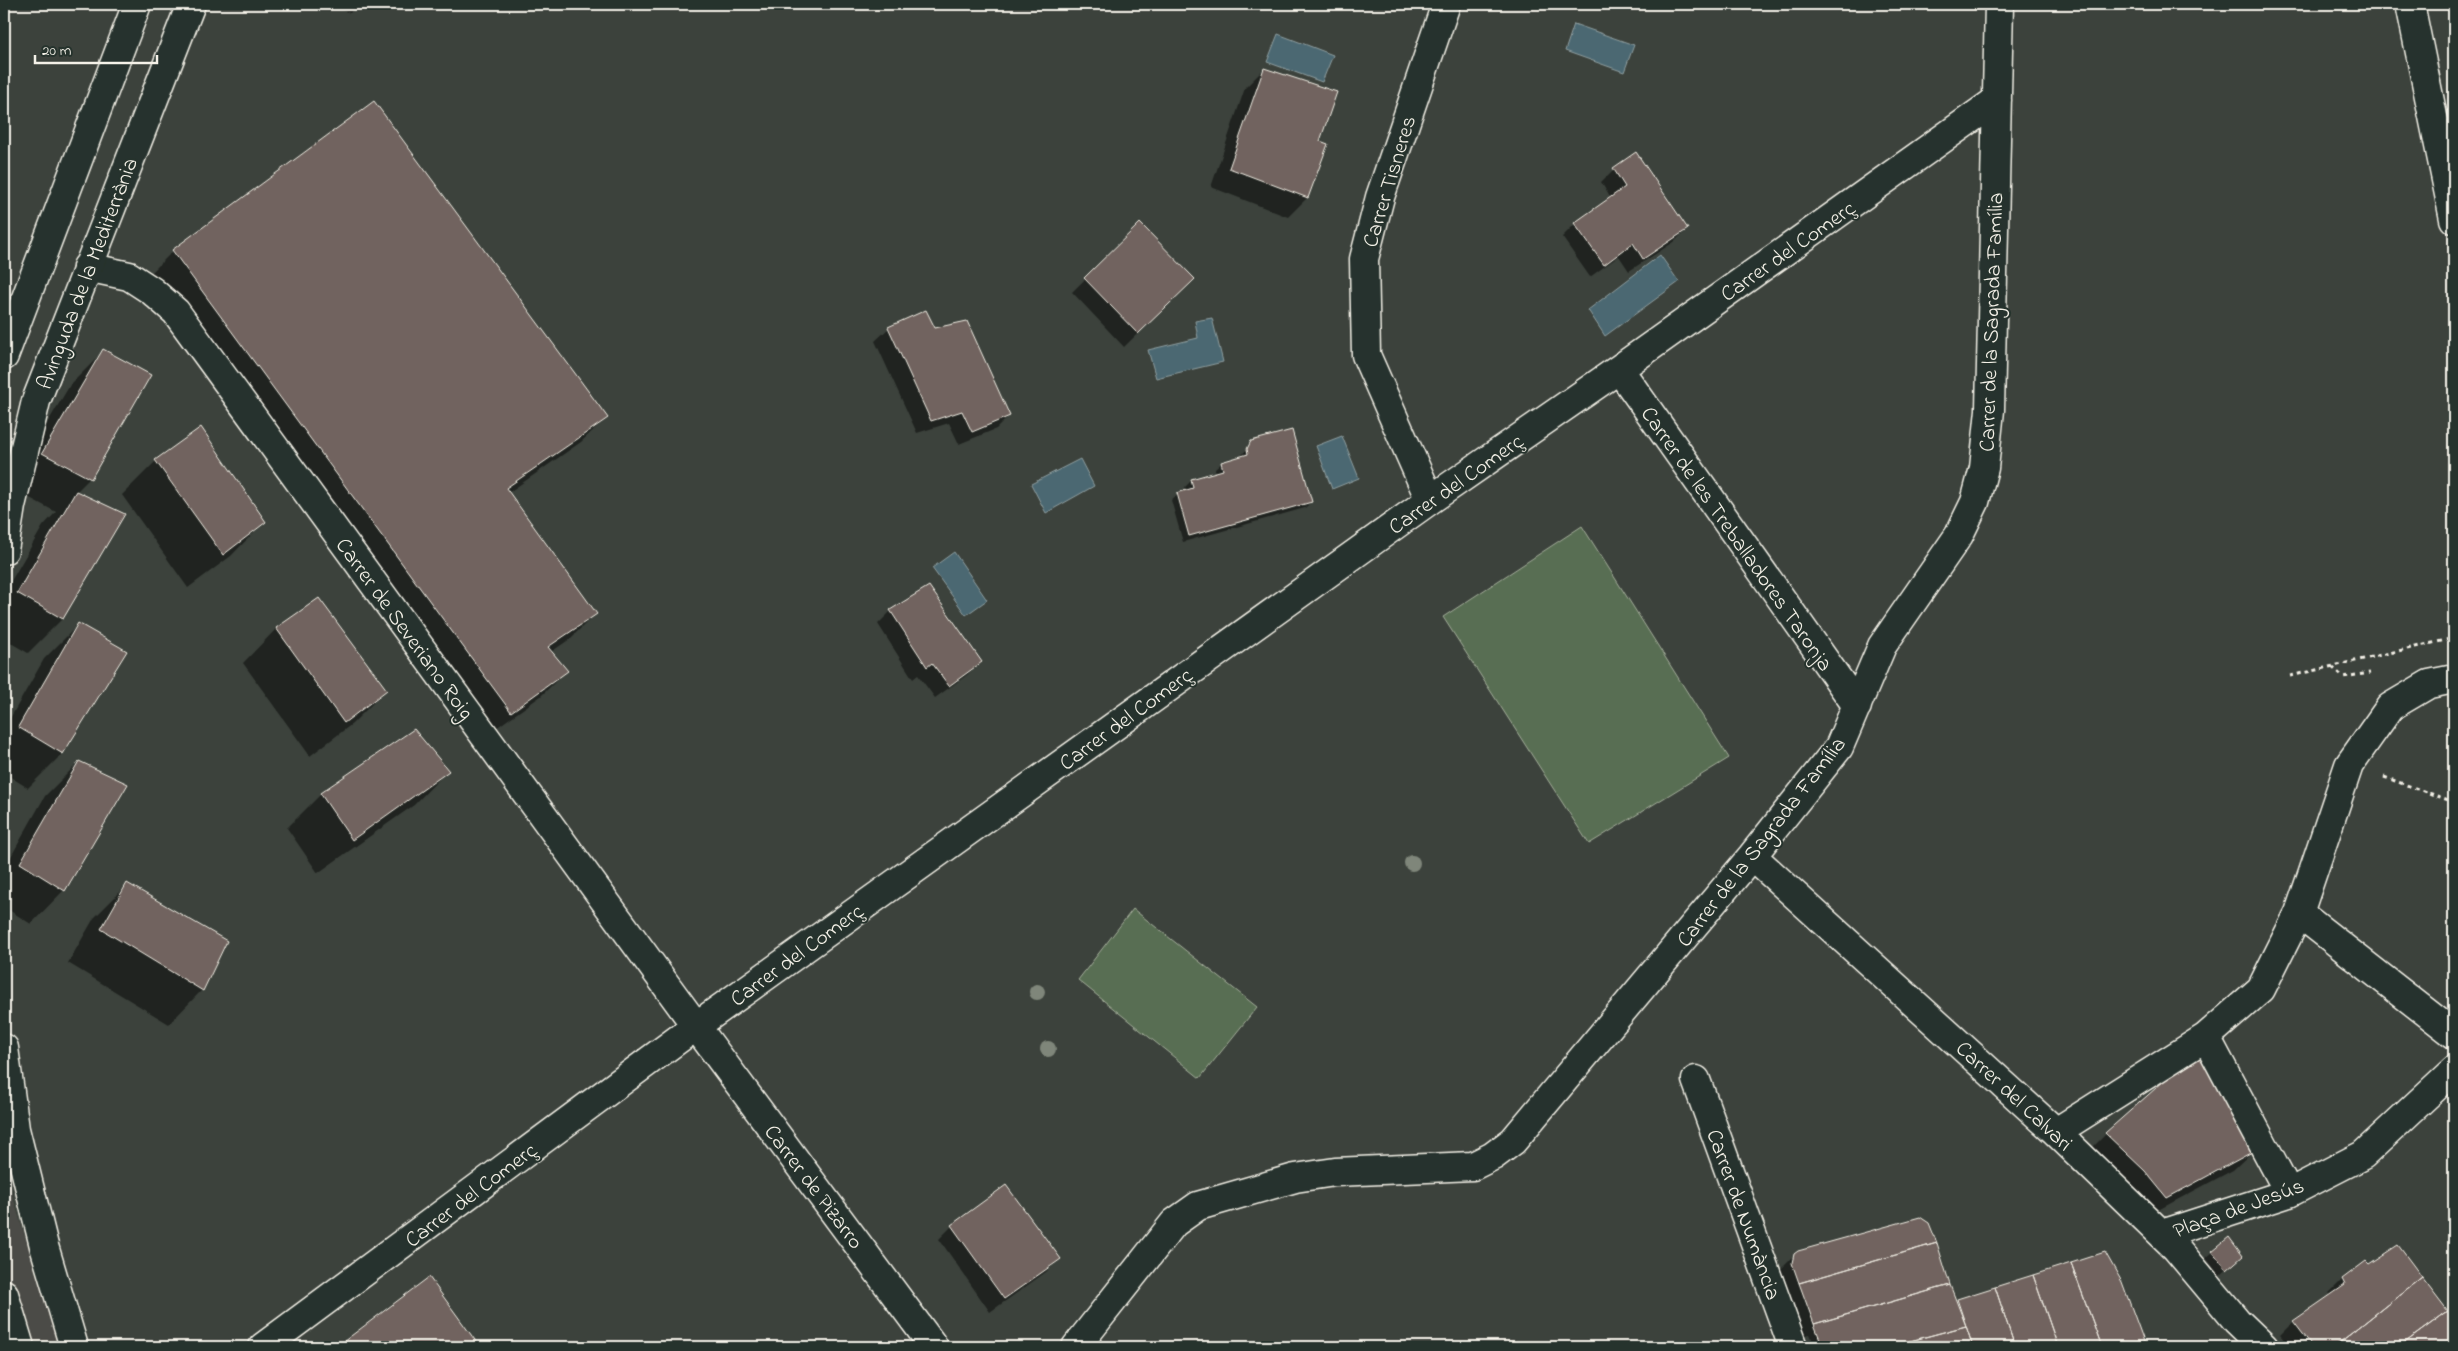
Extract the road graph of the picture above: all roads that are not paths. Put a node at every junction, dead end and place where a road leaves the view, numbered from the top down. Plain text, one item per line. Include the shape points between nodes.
1 (137, 4) edge
2 (191, 4) edge
3 (1446, 4) edge
4 (1999, 4) edge
5 (2410, 4) edge
6 (1997, 100) junction
7 (2454, 219) edge
8 (87, 267) junction
9 (4, 356) edge
10 (1619, 369) junction
11 (1430, 500) junction
12 (4, 550) edge
13 (2454, 679) edge
14 (1857, 706) junction
15 (1752, 856) junction
16 (2299, 913) junction
17 (696, 1026) junction
18 (2454, 1034) edge
19 (2206, 1037) junction
20 (4, 1048) edge
21 (2454, 1070) edge
22 (1696, 1080) dead end
23 (2056, 1132) junction
24 (2289, 1193) junction
25 (2169, 1241) junction
26 (4, 1294) edge
27 (20, 1347) edge
28 (74, 1347) edge
29 (263, 1347) edge
30 (934, 1347) edge
31 (1076, 1347) edge
32 (1793, 1347) edge
33 (2264, 1347) edge

1 - 9 street, Avinguda de la Mediterrània
2 - 8 street, Avinguda de la Mediterrània
3 - 11 street, Carrer Tisneres via 1380,197 1364,259 1366,355
4 - 6 street, Carrer de la Sagrada Família
5 - 7 street
6 - 10 street, Carrer del Comerç
6 - 14 street, Carrer de la Sagrada Família via 1990,410 1984,468 1975,502 1958,535 1882,646
8 - 12 street, Avinguda de la Mediterrània via 36,401
8 - 17 street, Carrer de Severiano Roig via 129,276 176,312
10 - 11 street, Carrer del Comerç
10 - 14 street, Carrer de les Treballadores Taronja
11 - 17 street, Carrer del Comerç
13 - 16 street via 2429,684 2390,707 2349,765
14 - 15 street, Carrer de la Sagrada Família via 1840,747
15 - 23 street, Carrer del Calvari
15 - 31 street, Carrer de la Sagrada Família via 1513,1141 1493,1156 1473,1166 1335,1172 1295,1178 1198,1206 1174,1223
16 - 18 street
16 - 19 street via 2261,988
17 - 29 street, Carrer del Comerç
17 - 30 street, Carrer de Pizarro
19 - 23 street
19 - 24 street
20 - 28 street via 15,1129 44,1246
21 - 24 street, Plaça de Jesús via 2363,1155
22 - 32 street, Carrer de Numància
23 - 25 street, Carrer del Calvari
24 - 25 street, Plaça de Jesús
25 - 33 street, Carrer del Calvari
26 - 27 street

